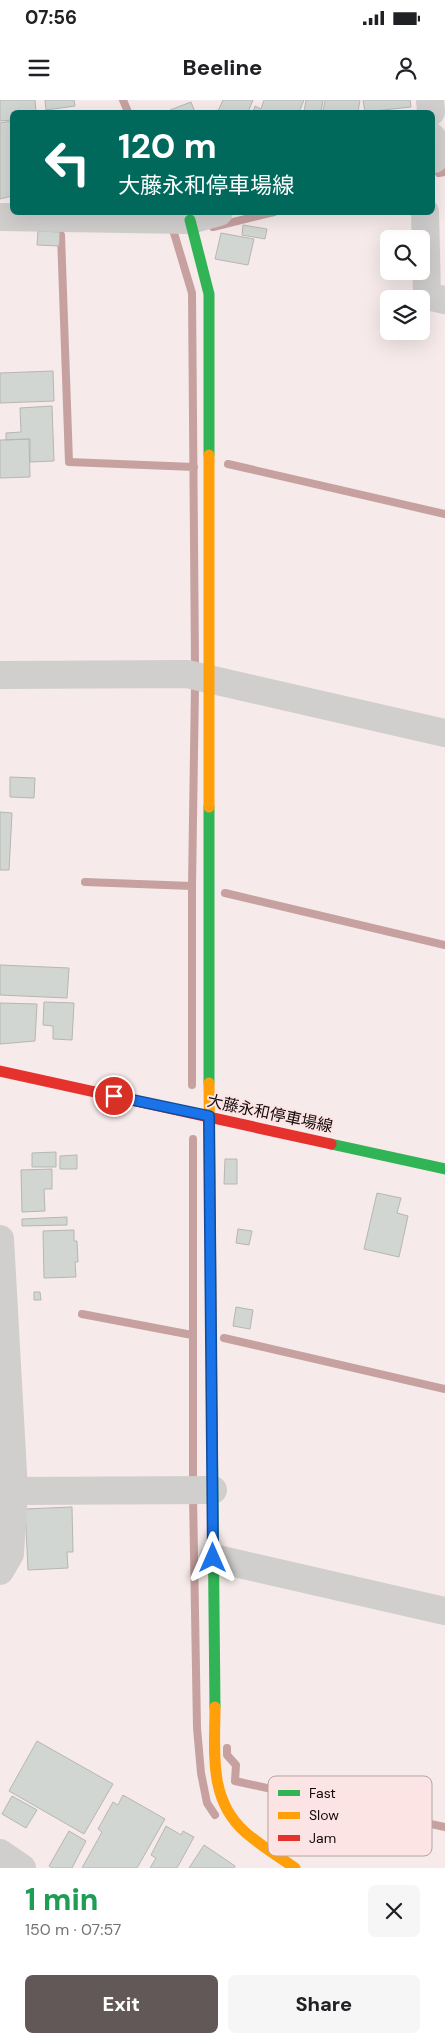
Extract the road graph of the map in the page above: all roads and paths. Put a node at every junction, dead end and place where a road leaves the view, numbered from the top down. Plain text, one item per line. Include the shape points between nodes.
1 (208, 215) edge
2 (425, 215) edge
3 (0, 217) edge
4 (190, 220) junction
5 (445, 300) edge
6 (0, 675) edge
7 (208, 678) junction
8 (445, 732) edge
9 (0, 1071) edge
10 (209, 1116) junction
11 (445, 1169) edge
12 (0, 1239) edge
13 (213, 1490) junction
14 (14, 1491) junction
15 (213, 1558) junction
16 (0, 1571) edge
17 (445, 1611) edge
18 (268, 1848) edge
19 (0, 1853) edge
20 (279, 1856) edge
21 (22, 1868) edge
22 (295, 1868) edge

1 - 4 street
2 - 5 street via 427,296
3 - 4 street
4 - 7 street via 209,294
6 - 7 street via 187,674
7 - 8 street
7 - 10 street
9 - 10 street, 大藤永和停車場線
10 - 11 street, 大藤永和停車場線
10 - 13 street
12 - 14 street
13 - 14 street
13 - 15 street
14 - 16 street via 10,1554
15 - 17 street
15 - 18 street via 217,1780 223,1803 238,1826
19 - 21 street
20 - 22 street

